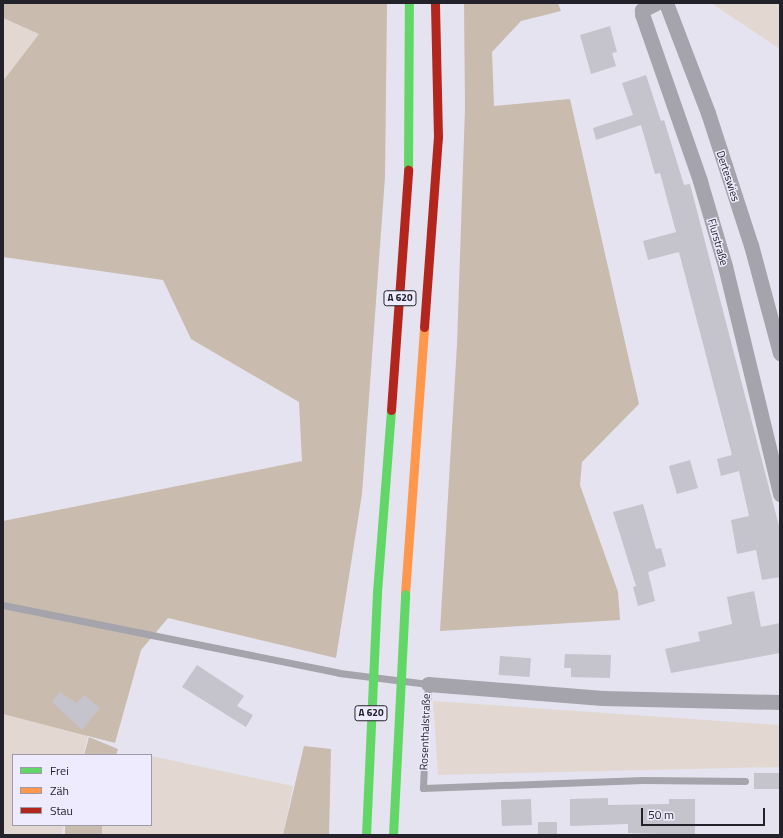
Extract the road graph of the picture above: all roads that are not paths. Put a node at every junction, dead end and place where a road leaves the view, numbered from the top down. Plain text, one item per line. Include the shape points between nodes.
1 (409, 3) edge
2 (435, 3) edge
3 (656, 3) edge
4 (666, 3) edge
5 (780, 353) edge
6 (780, 494) edge
7 (3, 605) edge
8 (428, 684) junction
9 (780, 702) edge
10 (745, 781) dead end
11 (366, 835) edge
12 (393, 835) edge

1 - 11 highway, A 620, bridge via 409,144 377,592
2 - 12 highway, A 620, bridge via 438,137 405,594
3 - 6 street, Flurstraße via 642,10 642,14 700,182 725,266
4 - 5 street, Derteswies via 708,113 751,245
7 - 8 lane via 339,673
8 - 9 street, Rosenthalstraße via 602,698
8 - 10 lane, Rosenthalstraße via 423,788 643,780

